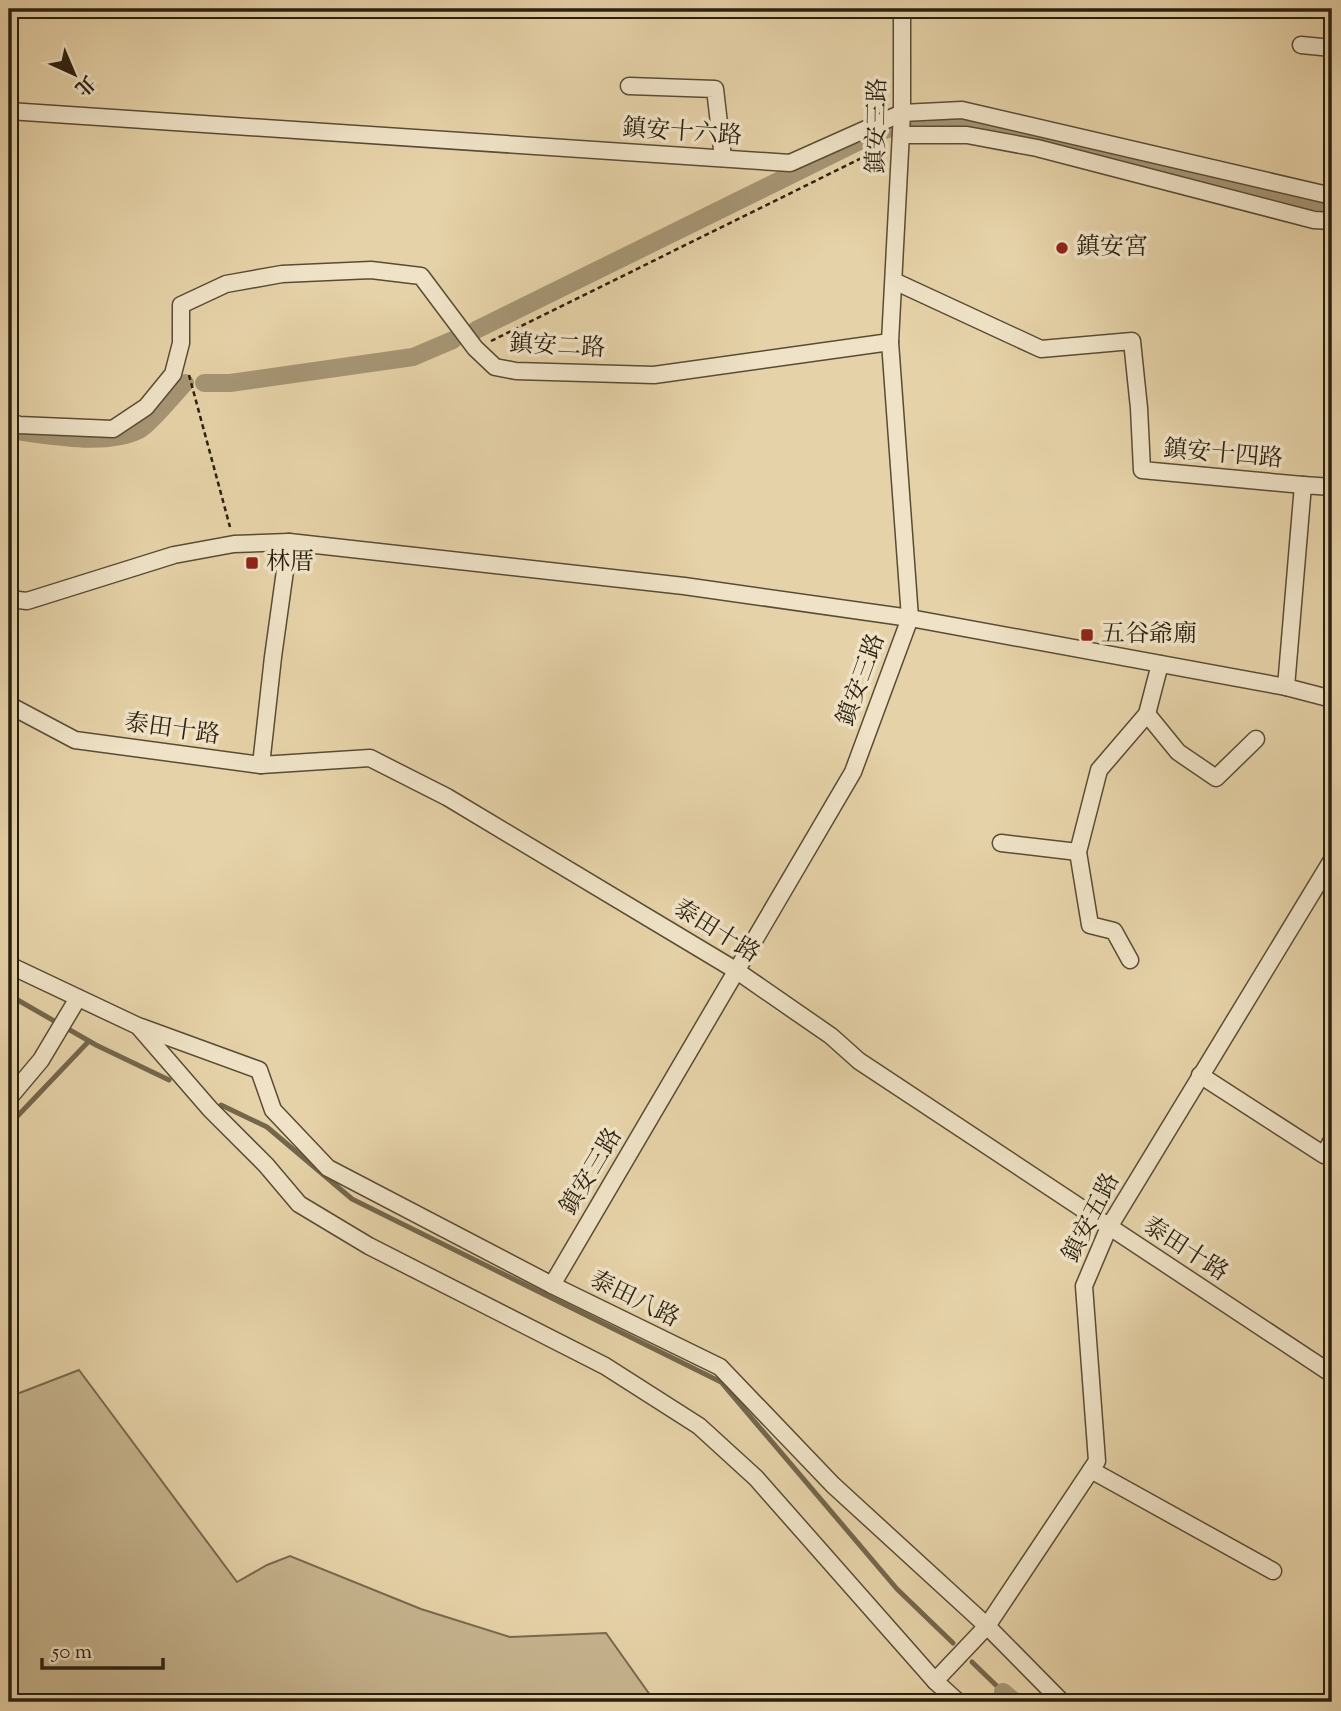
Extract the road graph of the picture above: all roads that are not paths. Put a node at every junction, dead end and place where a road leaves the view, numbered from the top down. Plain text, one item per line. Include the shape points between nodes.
1 (902, 9) edge
2 (1301, 45) dead end
3 (1332, 48) edge
4 (629, 86) dead end
5 (9, 111) edge
6 (902, 113) junction
7 (901, 135) junction
8 (723, 158) junction
9 (1332, 196) edge
10 (1332, 221) edge
11 (894, 282) junction
12 (890, 342) junction
13 (9, 422) edge
14 (1303, 485) junction
15 (1332, 487) edge
16 (289, 542) junction
17 (9, 599) edge
18 (910, 618) junction
19 (1160, 664) junction
20 (1286, 687) junction
21 (1332, 699) edge
22 (9, 705) edge
23 (1147, 714) junction
24 (1256, 739) dead end
25 (261, 765) junction
26 (1002, 843) dead end
27 (1078, 852) junction
28 (1332, 860) edge
29 (1130, 960) dead end
30 (9, 965) edge
31 (737, 971) junction
32 (78, 998) junction
33 (138, 1026) junction
34 (1200, 1076) junction
35 (9, 1098) edge
36 (1332, 1140) edge
37 (1109, 1227) junction
38 (552, 1285) junction
39 (1332, 1374) edge
40 (1091, 1470) junction
41 (1273, 1571) dead end
42 (987, 1626) junction
43 (935, 1681) junction
44 (958, 1702) edge
45 (1062, 1702) edge

1 - 6 street, 鎮安三路
2 - 3 street
4 - 8 street via 715,89
5 - 8 street, 鎮安十六路
6 - 7 street, 鎮安三路
6 - 8 street, 鎮安十六路 via 790,163
6 - 9 street, 鎮安十六路 via 962,110
7 - 10 street via 967,135 1037,148
7 - 11 street, 鎮安三路
11 - 12 street, 鎮安三路
11 - 14 street, 鎮安十四路 via 1041,349 1132,341 1142,470
12 - 13 street, 鎮安二路 via 654,375 516,370 495,366 475,348 421,276 371,270 282,274 226,284 181,305 181,343 173,374 146,407 113,429
12 - 18 street, 鎮安三路
14 - 15 street, 鎮安十四路
14 - 20 street, 鎮安十四路
16 - 17 street via 234,544 174,555 27,601
16 - 18 street via 684,586
16 - 25 street
18 - 19 street
18 - 31 street, 鎮安三路 via 853,772
19 - 20 street
19 - 23 street
20 - 21 street
22 - 25 street, 泰田十路 via 75,740
23 - 24 street via 1178,752 1216,778
23 - 27 street via 1099,770
25 - 31 street, 泰田十路 via 370,758 447,797
26 - 27 street
27 - 29 street via 1090,925 1114,931
28 - 34 street, 鎮安五路
30 - 32 street
31 - 37 street, 泰田十路 via 859,1061
31 - 38 street, 鎮安三路
32 - 33 street
32 - 35 street via 41,1060
33 - 38 street, 泰田八路 via 259,1070 273,1110 328,1168
33 - 43 street via 299,1204 369,1246 605,1366 699,1426 756,1478
34 - 36 street via 1324,1155
34 - 37 street, 鎮安五路
37 - 39 street, 泰田十路
37 - 40 street, 鎮安五路 via 1084,1286 1097,1461
38 - 42 street, 泰田八路 via 720,1367 833,1485
40 - 41 street
40 - 42 street, 鎮安五路
42 - 43 street, 鎮安五路
42 - 45 street, 泰田八路
43 - 44 street

